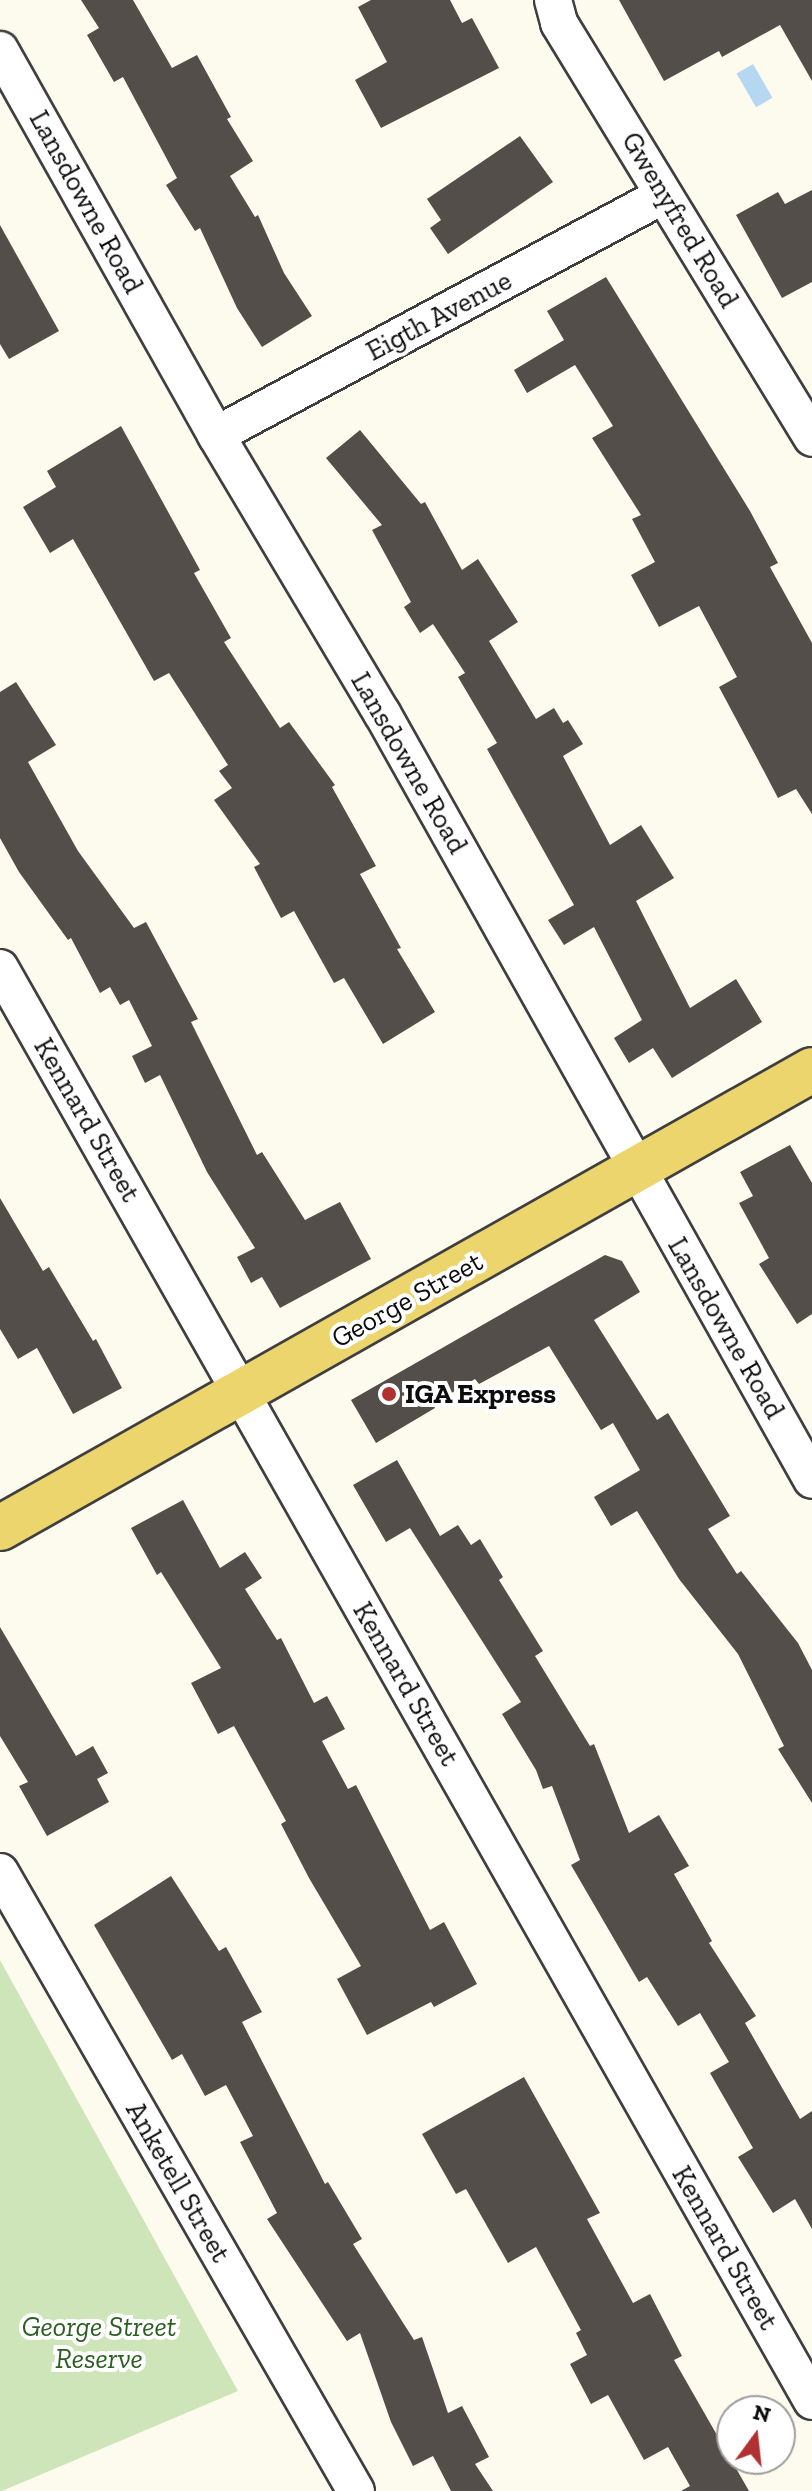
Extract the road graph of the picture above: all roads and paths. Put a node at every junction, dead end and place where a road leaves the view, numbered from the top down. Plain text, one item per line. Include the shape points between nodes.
1 (553, 0) edge
2 (0, 50) edge
3 (662, 196) junction
4 (803, 402) edge
5 (216, 435) junction
6 (812, 438) edge
7 (0, 968) edge
8 (812, 1070) edge
9 (637, 1171) junction
10 (241, 1393) junction
11 (812, 1480) edge
12 (0, 1528) edge
13 (0, 1872) edge
14 (812, 2401) edge
15 (356, 2491) edge

1 - 3 street, Gwenyfred Road via 559,23
2 - 5 street, Lansdowne Road
3 - 4 street, Gwenyfred Road
3 - 5 street, Eigth Avenue
4 - 6 street, Gwenyfred Road
5 - 9 street, Lansdowne Road via 382,713
7 - 10 street, Kennard Street
8 - 9 main road, George Street
9 - 10 main road, George Street
9 - 11 street, Lansdowne Road
10 - 12 main road, George Street
10 - 14 street, Kennard Street
13 - 15 street, Anketell Street

